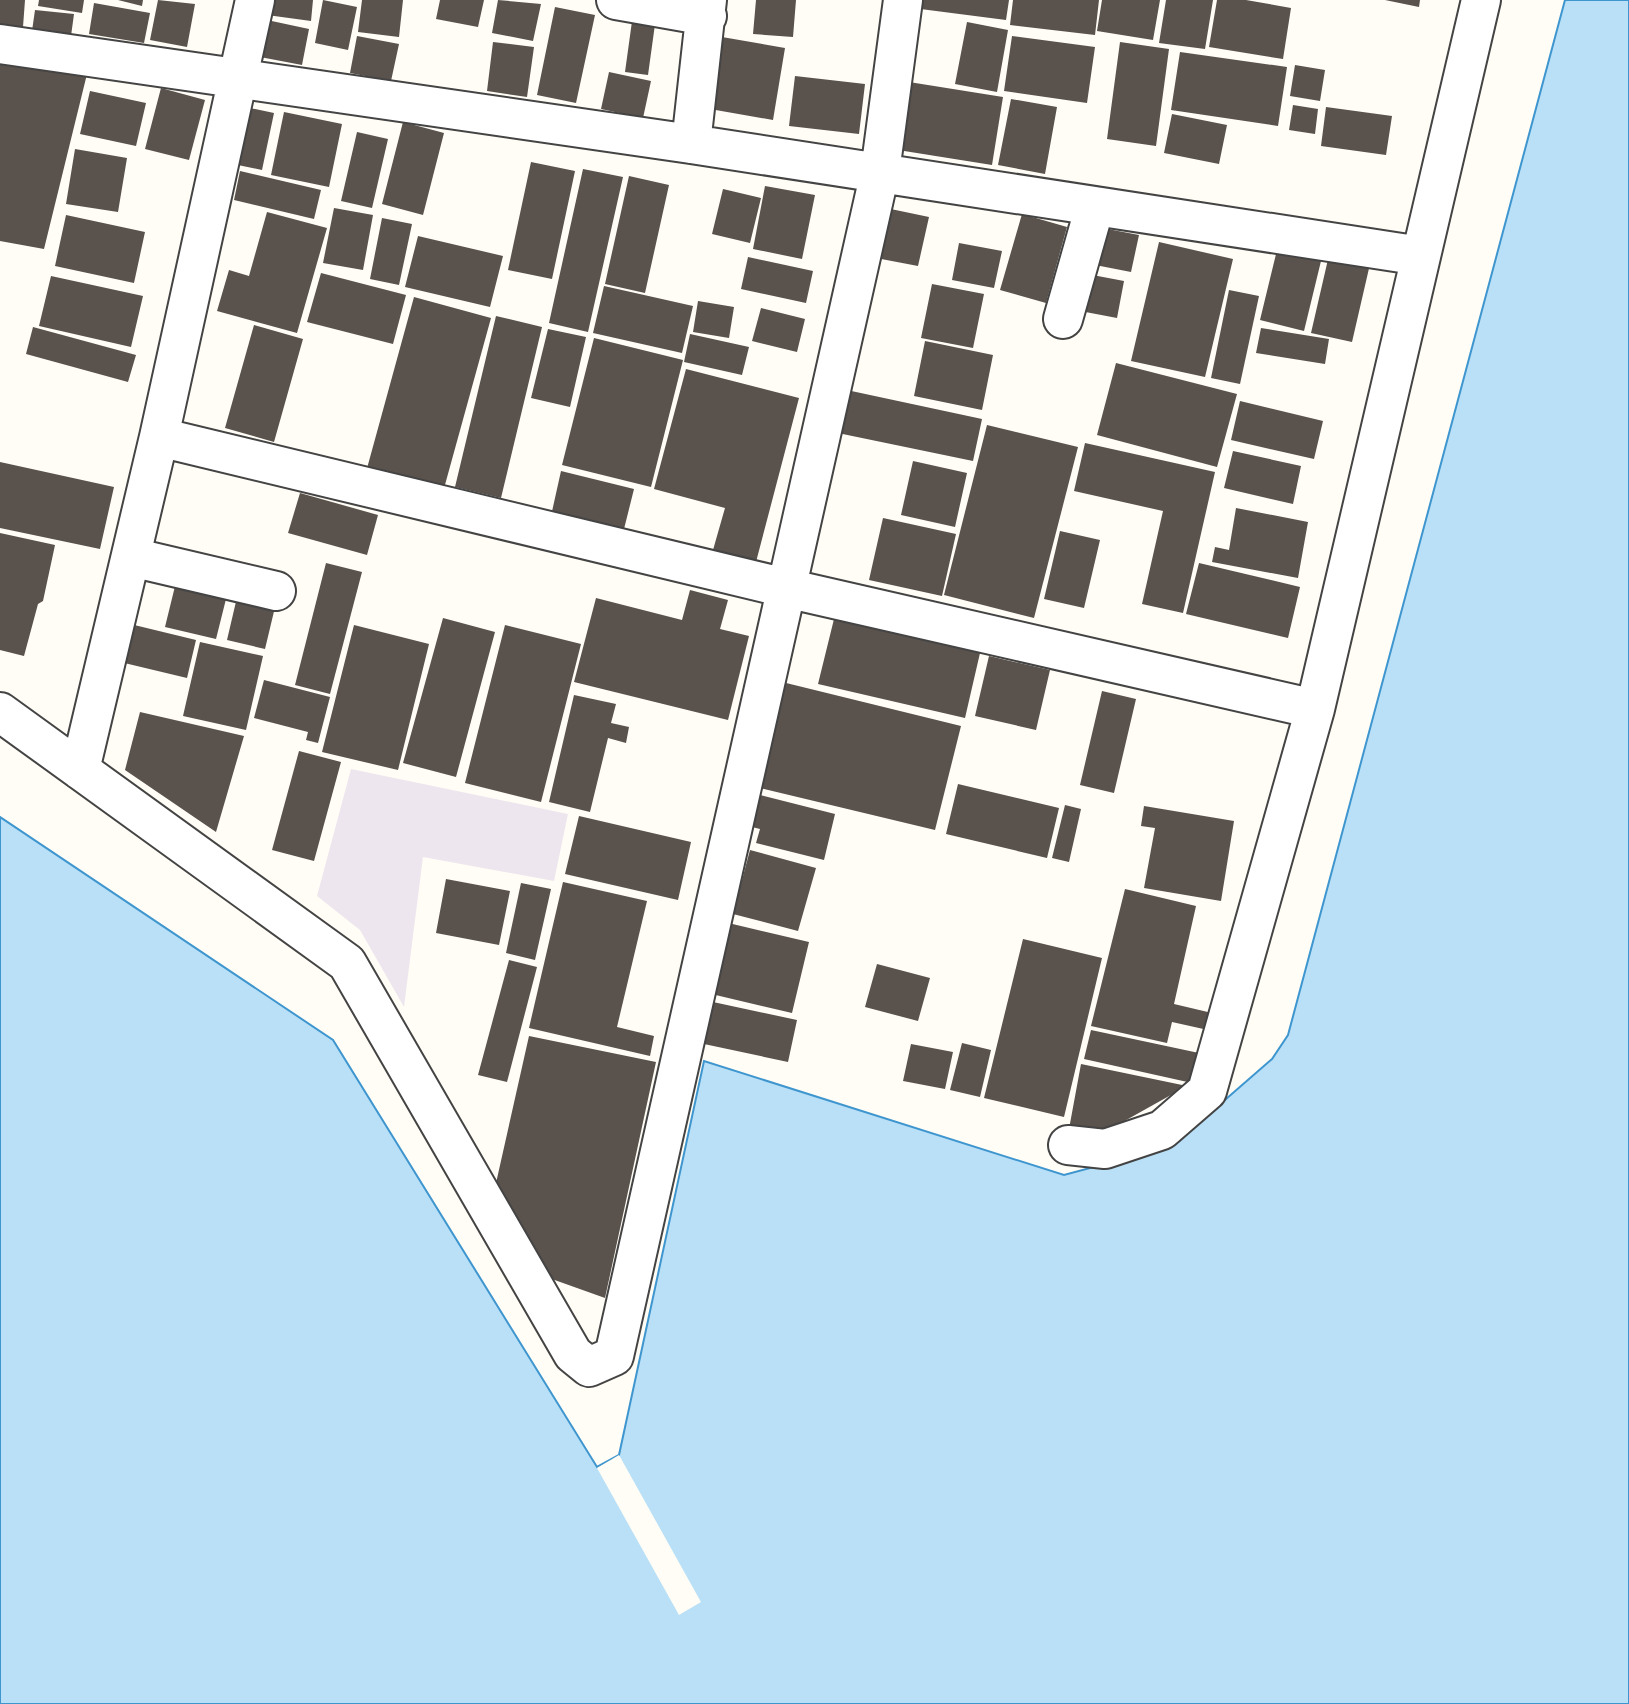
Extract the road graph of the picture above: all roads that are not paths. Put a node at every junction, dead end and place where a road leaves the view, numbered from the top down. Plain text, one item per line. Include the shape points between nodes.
1 (255, 0) edge
2 (616, 0) edge
3 (903, 0) edge
4 (1481, 0) edge
5 (707, 8) edge
6 (0, 44) edge
7 (237, 78) junction
8 (691, 144) junction
9 (880, 172) junction
10 (1095, 206) junction
11 (1421, 256) junction
12 (1063, 319) dead end
13 (159, 437) junction
14 (131, 557) junction
15 (786, 588) junction
16 (276, 591) dead end
17 (1315, 709) junction
18 (0, 712) edge
19 (80, 770) junction
20 (1068, 1145) dead end

1 - 7 street
2 - 5 street
3 - 9 street
4 - 11 street
5 - 8 street
6 - 7 street
7 - 8 street
7 - 13 street
8 - 9 street
9 - 10 street
9 - 15 street
10 - 11 street
10 - 12 street
11 - 17 street
13 - 14 street
13 - 15 street
14 - 16 street
14 - 19 street
15 - 17 street
15 - 19 street via 614,1356 589,1367 573,1354 347,963
17 - 20 street via 1207,1091 1162,1130 1105,1149
18 - 19 street

